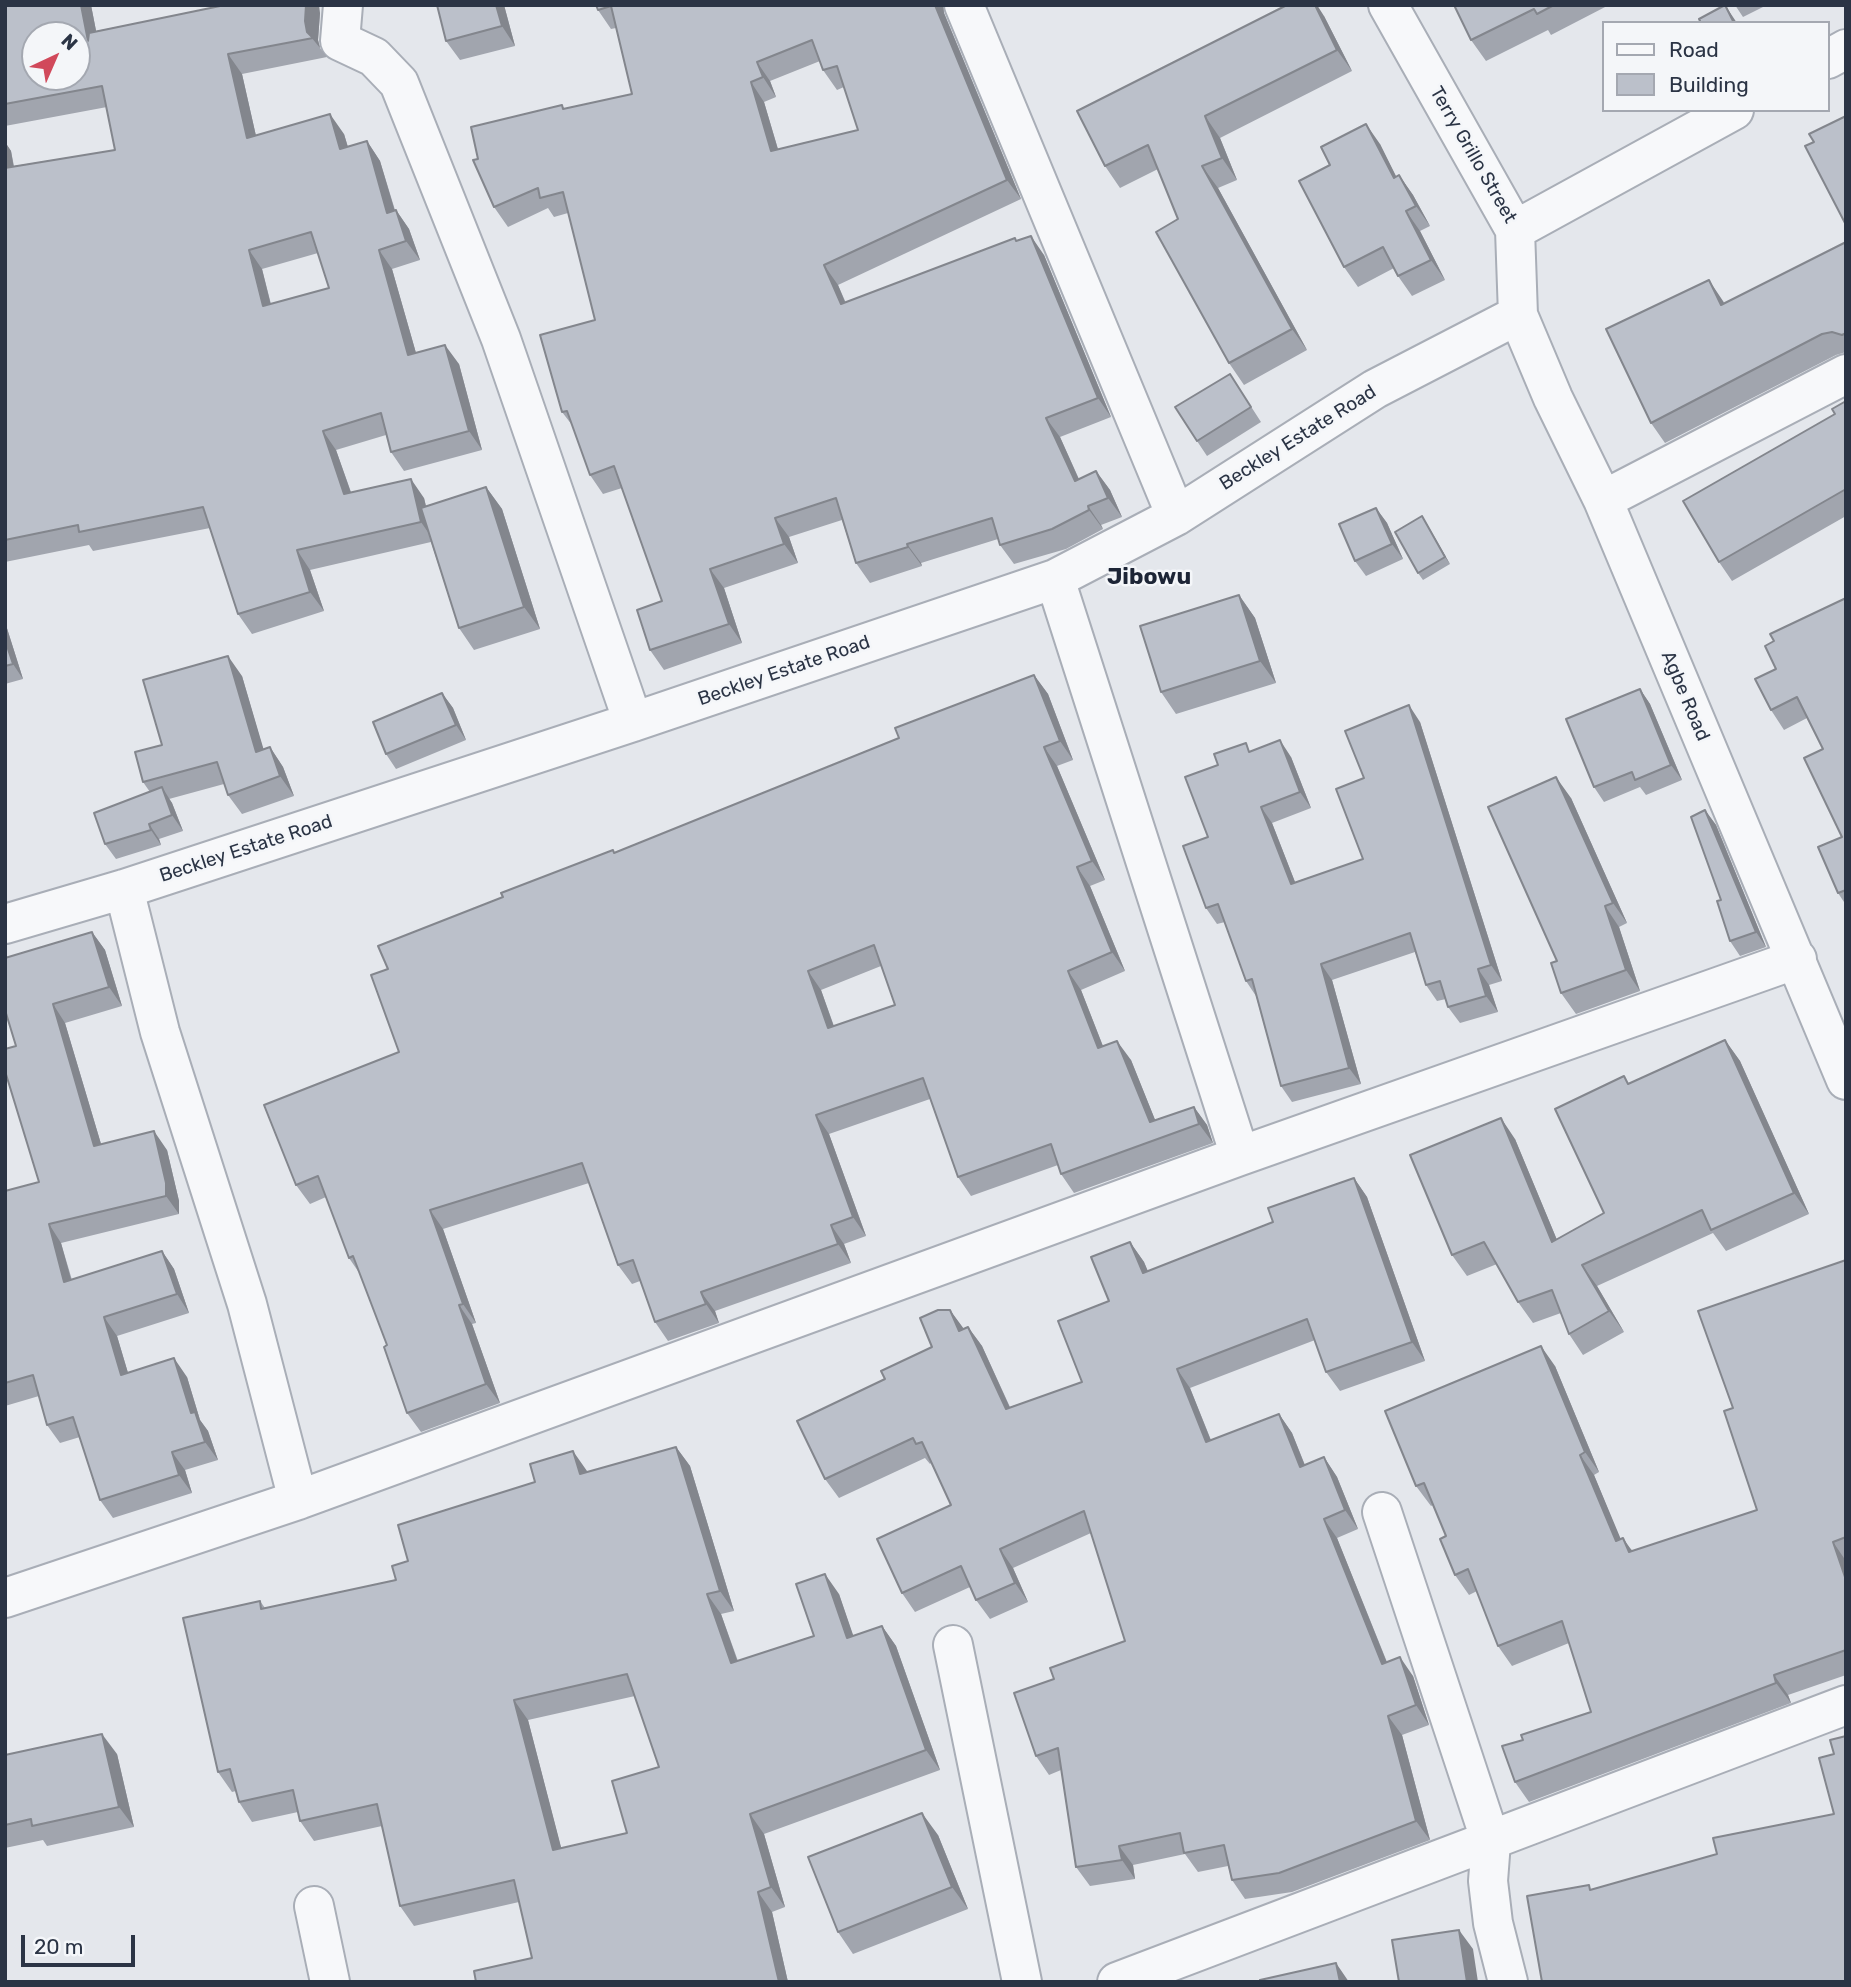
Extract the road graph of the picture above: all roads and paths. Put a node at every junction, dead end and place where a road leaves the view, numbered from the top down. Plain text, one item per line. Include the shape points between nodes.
1 (343, 5) edge
2 (964, 5) edge
3 (1388, 5) edge
4 (1846, 49) edge
5 (1830, 58) edge
6 (1730, 112) edge
7 (1515, 229) junction
8 (1518, 315) junction
9 (1846, 374) edge
10 (1603, 500) junction
11 (1176, 516) junction
12 (1055, 579) junction
13 (633, 722) junction
14 (124, 889) junction
15 (5, 924) edge
16 (1797, 959) junction
17 (1843, 1068) edge
18 (1240, 1156) junction
19 (298, 1500) junction
20 (1382, 1512) dead end
21 (5, 1598) edge
22 (953, 1645) dead end
23 (1846, 1705) edge
24 (1491, 1842) junction
25 (314, 1906) dead end
26 (330, 1982) edge
27 (1022, 1982) edge
28 (1116, 1982) edge
29 (1508, 1982) edge

1 - 13 street via 340,41 374,57 399,83 501,339
2 - 11 street
3 - 7 street, Terry Grillo Street
4 - 5 street
6 - 7 street
7 - 8 street, Terry Grillo Street
8 - 10 street, Agbe Road
8 - 11 street, Beckley Estate Road via 1375,390
9 - 10 street
10 - 16 street, Agbe Road
11 - 12 street, Beckley Estate Road
12 - 13 street, Beckley Estate Road via 999,580
12 - 18 street
13 - 14 street, Beckley Estate Road
14 - 15 street, Beckley Estate Road
14 - 19 street via 160,1032 247,1304
16 - 17 street, Agbe Road
16 - 18 street
18 - 19 street
19 - 21 street
20 - 24 street
22 - 27 street
23 - 24 street
24 - 28 street
24 - 29 street via 1488,1881 1493,1923
25 - 26 street

